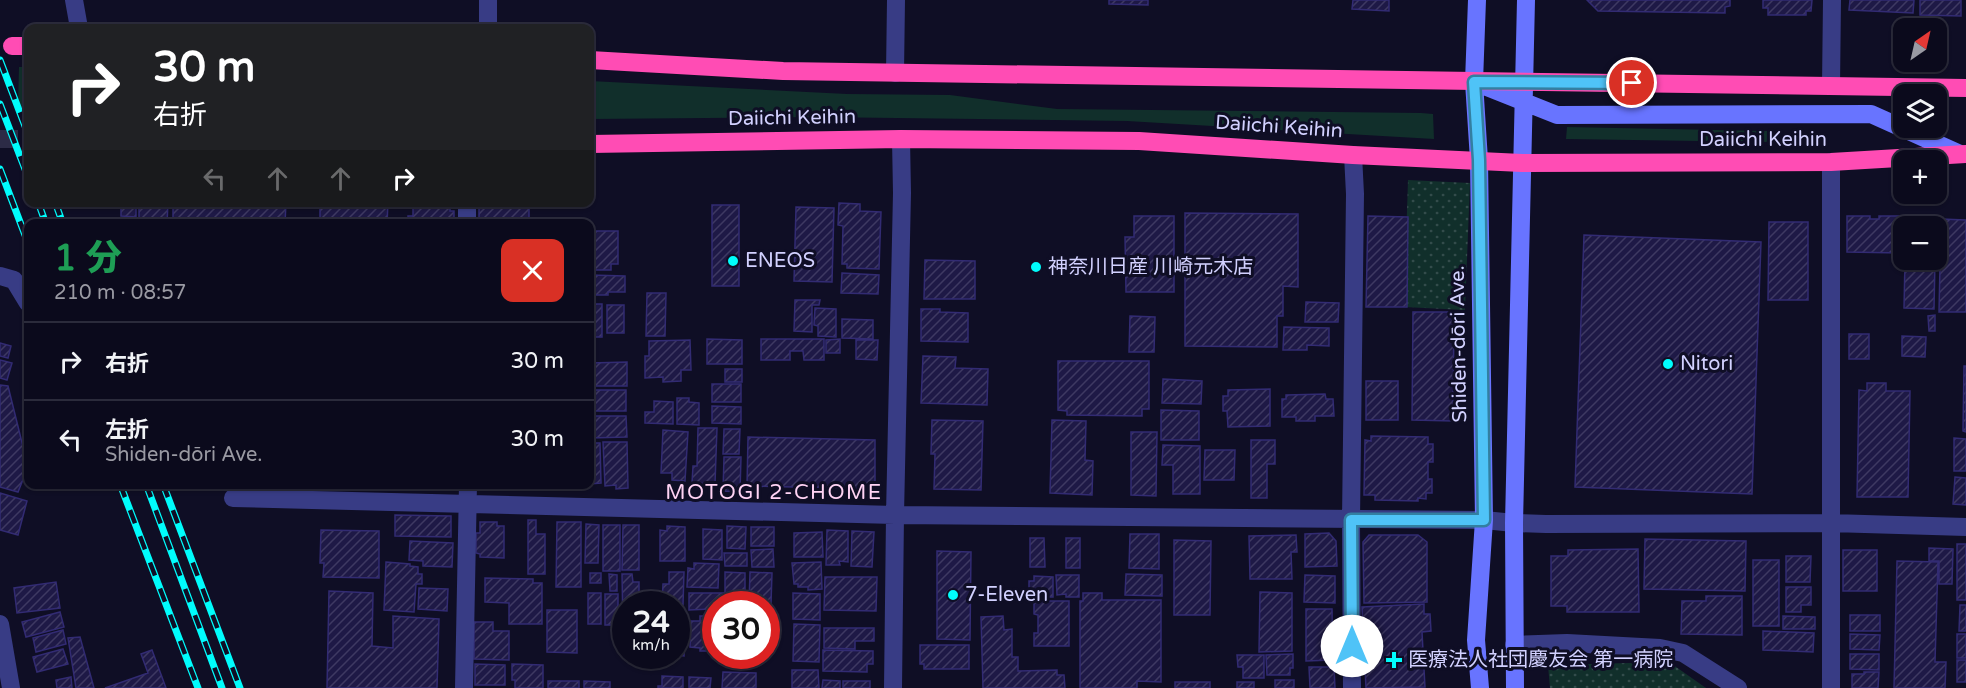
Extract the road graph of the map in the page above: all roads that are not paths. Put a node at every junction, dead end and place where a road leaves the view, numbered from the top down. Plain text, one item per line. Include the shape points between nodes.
1 (74, 0) edge
2 (488, 0) edge
3 (896, 0) edge
4 (1477, 0) edge
5 (1526, 0) edge
6 (1832, 0) edge
7 (78, 24) edge
8 (488, 24) edge
9 (594, 60) edge
10 (895, 72) junction
11 (1474, 82) junction
12 (1525, 82) junction
13 (1831, 86) junction
14 (1966, 88) edge
15 (1524, 102) junction
16 (901, 139) junction
17 (594, 144) edge
18 (1963, 154) edge
19 (1353, 155) junction
20 (1479, 160) junction
21 (1831, 162) junction
22 (1522, 163) junction
23 (0, 276) edge
24 (24, 296) edge
25 (468, 489) edge
26 (233, 498) dead end
27 (469, 504) junction
28 (894, 515) junction
29 (1351, 520) junction
30 (1484, 520) junction
31 (1514, 523) junction
32 (1832, 523) junction
33 (1966, 526) edge
34 (0, 624) edge
35 (1514, 645) junction
36 (10, 688) edge
37 (464, 688) edge
38 (893, 688) edge
39 (1352, 688) edge
40 (1480, 688) edge
41 (1515, 688) edge
42 (1738, 688) edge
43 (1831, 688) edge

1 - 7 street
2 - 8 street
3 - 10 street
4 - 11 street, Shiden-dōri Ave.
5 - 12 street
6 - 13 street
9 - 10 highway via 783,71
10 - 11 highway
11 - 12 highway
11 - 15 street
11 - 20 street, Shiden-dōri Ave.
12 - 13 highway
12 - 15 street
13 - 14 highway
15 - 18 street via 1557,115 1871,114
15 - 22 street
16 - 17 highway, Daiichi Keihin
16 - 19 highway, Daiichi Keihin via 1139,141
16 - 28 street
18 - 21 highway, Daiichi Keihin
19 - 20 highway, Daiichi Keihin
19 - 29 street
20 - 22 highway, Daiichi Keihin
20 - 30 street, Shiden-dōri Ave.
21 - 22 highway, Daiichi Keihin
21 - 32 street
22 - 31 street
23 - 24 street via 14,280
25 - 27 street
26 - 27 street
27 - 28 street
27 - 37 street
28 - 29 street
28 - 38 street
29 - 30 street
29 - 39 street
30 - 31 street
30 - 40 street, Shiden-dōri Ave. via 1476,640
31 - 32 street
31 - 35 street
32 - 33 street
32 - 43 street
34 - 36 street
35 - 41 street
35 - 42 street via 1567,643 1660,648 1683,653

